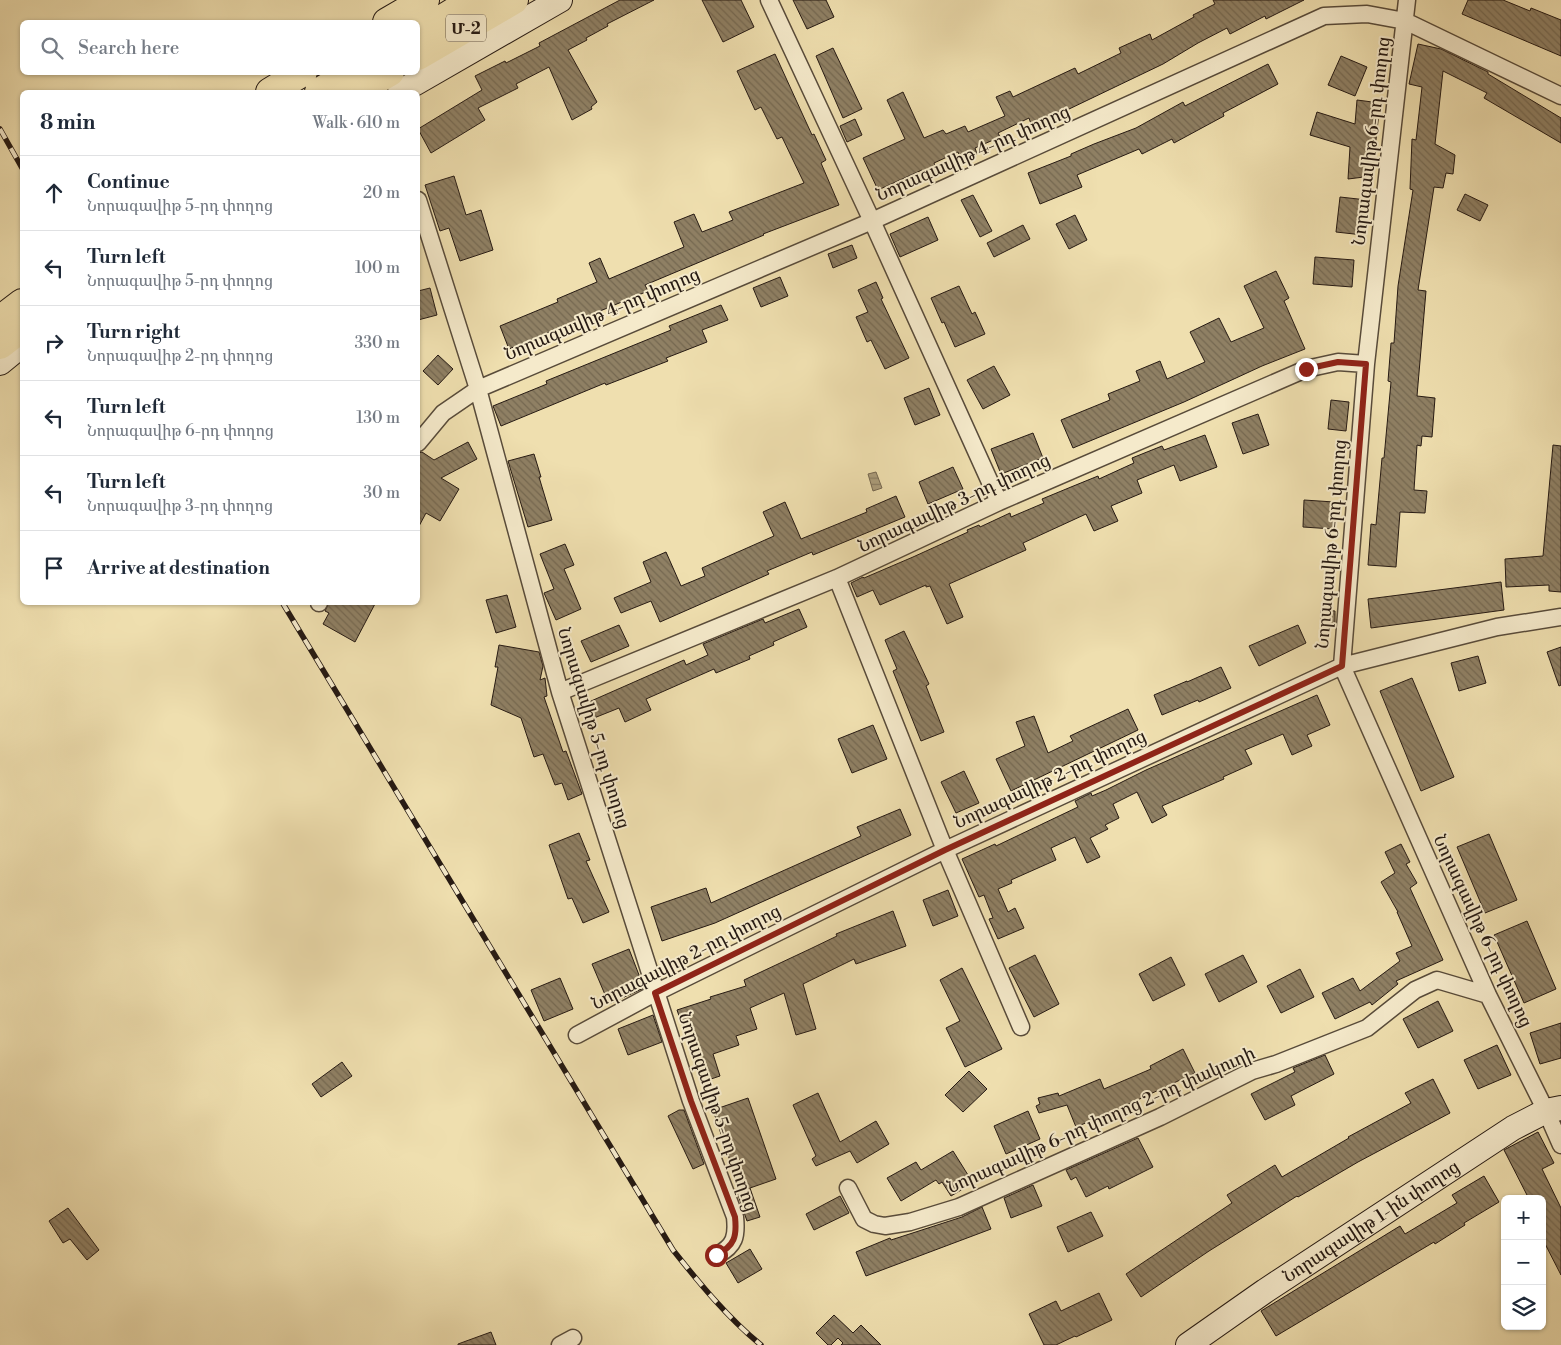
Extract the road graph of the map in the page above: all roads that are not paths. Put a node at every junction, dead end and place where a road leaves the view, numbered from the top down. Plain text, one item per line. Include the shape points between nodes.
1 (425, 0) edge
2 (473, 0) edge
3 (514, 0) edge
4 (560, 0) edge
5 (768, 0) edge
6 (1408, 0) edge
7 (1420, 0) edge
8 (390, 20) edge
9 (1405, 21) junction
10 (420, 33) edge
11 (420, 55) edge
12 (298, 75) edge
13 (348, 75) edge
14 (385, 75) edge
15 (273, 90) edge
16 (323, 90) edge
17 (359, 90) edge
18 (403, 90) edge
19 (1561, 96) edge
20 (420, 206) edge
21 (872, 221) junction
22 (20, 305) edge
23 (0, 320) edge
24 (20, 330) edge
25 (0, 345) edge
26 (20, 347) edge
27 (0, 363) edge
28 (1366, 364) junction
29 (478, 389) junction
30 (420, 441) edge
31 (1000, 502) junction
32 (837, 578) junction
33 (1561, 617) edge
34 (1342, 666) junction
35 (560, 692) junction
36 (945, 850) junction
37 (655, 993) junction
38 (1488, 995) junction
39 (1021, 1027) dead end
40 (577, 1035) dead end
41 (1554, 1110) edge
42 (1561, 1145) edge
43 (848, 1188) dead end
44 (716, 1255) dead end
45 (1188, 1345) edge

1 - 8 highway
2 - 10 highway, Մ-2
3 - 11 highway, Մ-2
4 - 18 main road
5 - 21 street
6 - 9 street, Նորագավիթ 6-րդ փողոց
7 - 9 street, Նորագավիթ 6-րդ փողոց
9 - 19 street, Նորագավիթ 4-րդ փողոց
9 - 21 street, Նորագավիթ 4-րդ փողոց via 1367,14 1324,16
9 - 28 street, Նորագավիթ 6-րդ փողոց
12 - 15 highway
13 - 16 highway
14 - 17 highway
20 - 29 street, Նորագավիթ 5-րդ փողոց
21 - 29 street, Նորագավիթ 4-րդ փողոց
21 - 31 street
22 - 23 highway
24 - 25 highway
26 - 27 main road
28 - 31 street, Նորագավիթ 3-րդ փողոց via 1338,362 1306,369
28 - 34 street, Նորագավիթ 6-րդ փողոց
29 - 30 street, Նորագավիթ 4-րդ փողոց via 443,413
29 - 35 street, Նորագավիթ 5-րդ փողոց
31 - 32 street, Նորագավիթ 3-րդ փողոց
32 - 35 street, Նորագավիթ 3-րդ փողոց
32 - 36 street
33 - 34 street, Նորագավիթ 2-րդ փողոց via 1497,627
34 - 36 street, Նորագավիթ 2-րդ փողոց
34 - 38 street, Նորագավիթ 6-րդ փողոց
35 - 37 street, Նորագավիթ 5-րդ փողոց
36 - 37 street, Նորագավիթ 2-րդ փողոց
36 - 39 street
37 - 40 street, Նորագավիթ 2-րդ փողոց
37 - 44 street, Նորագավիթ 5-րդ փողոց via 735,1217 735,1238 725,1251
38 - 41 street, Նորագավիթ 6-րդ փողոց
38 - 43 street, Նորագավիթ 6-րդ փողոց 2-րդ փակուղի via 1437,980 1415,990 1367,1028 1252,1071 1160,1117 959,1207 910,1222 885,1226 864,1219
41 - 42 street, Նորագավիթ 6-րդ փողոց
41 - 45 main road, Նորագավիթ 1-ին փողոց via 1505,1133 1264,1291

